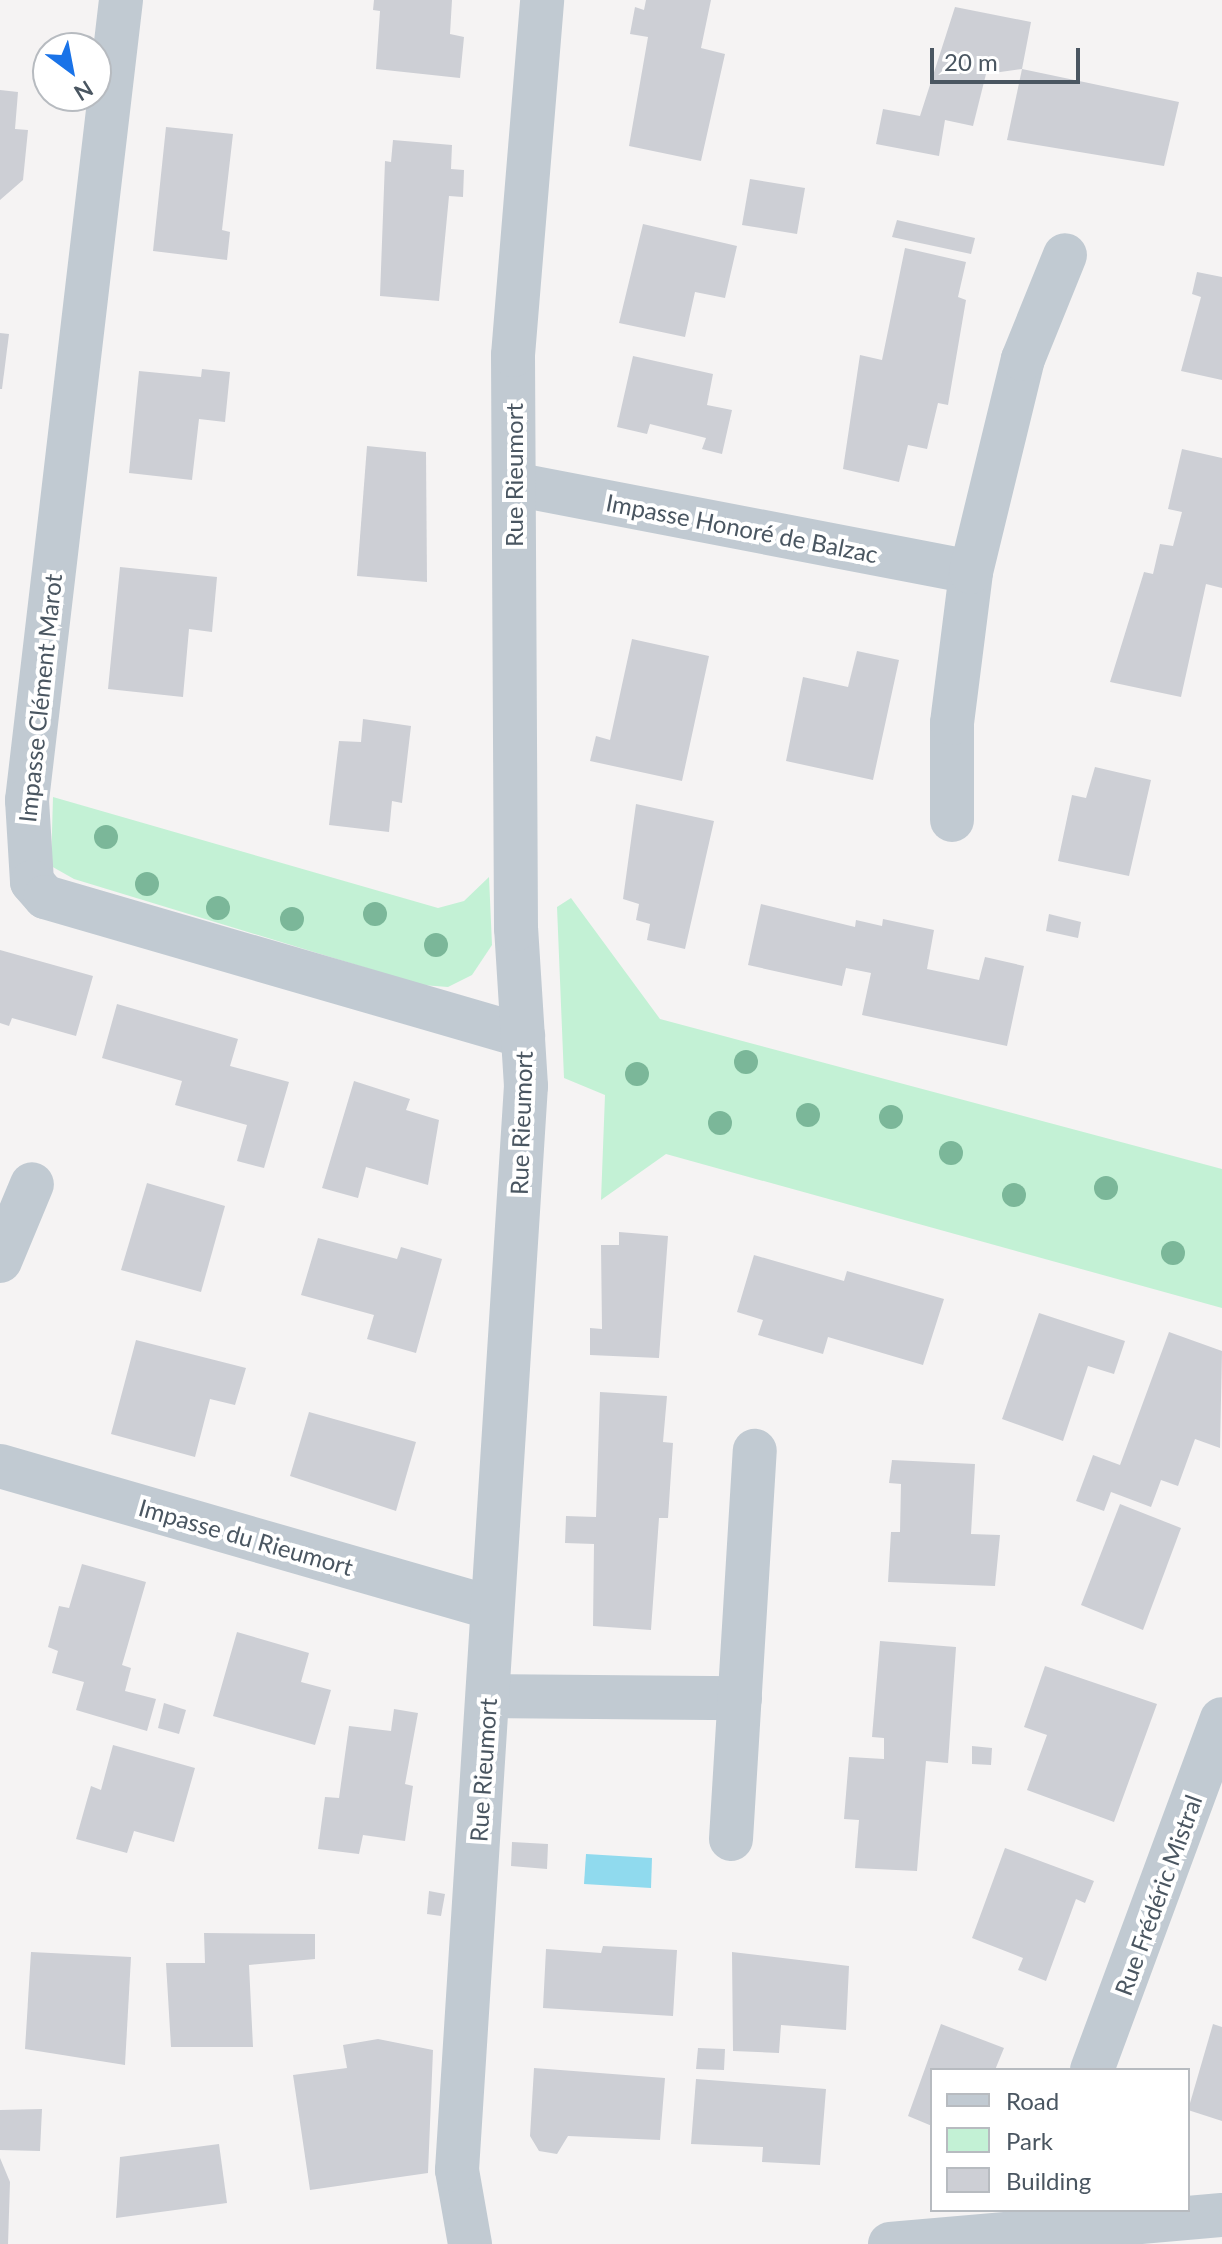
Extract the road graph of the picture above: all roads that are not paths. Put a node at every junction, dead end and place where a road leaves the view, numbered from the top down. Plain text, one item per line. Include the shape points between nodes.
1 (121, 0) edge
2 (542, 0) edge
3 (1065, 255) dead end
4 (514, 484) junction
5 (971, 572) junction
6 (952, 820) dead end
7 (523, 1036) junction
8 (32, 1184) dead end
9 (0, 1261) edge
10 (755, 1451) dead end
11 (0, 1466) edge
12 (492, 1608) junction
13 (488, 1696) junction
14 (740, 1698) junction
15 (1222, 1719) edge
16 (731, 1839) dead end
17 (1093, 2068) edge
18 (1222, 2215) edge
19 (1091, 2216) edge
20 (470, 2244) edge
21 (890, 2244) edge

1 - 7 street, Impasse Clément Marot via 27,800 32,882 45,897
2 - 4 street, Rue Rieumort via 513,355
3 - 5 street via 1023,359
4 - 5 street, Impasse Honoré de Balzac
4 - 7 street, Rue Rieumort
5 - 6 street via 952,723
7 - 12 street, Rue Rieumort via 526,1086
8 - 9 street
10 - 14 street
11 - 12 street, Impasse du Rieumort
12 - 13 street, Rue Rieumort
13 - 14 street
13 - 20 street, Rue Rieumort via 457,2170
14 - 16 street
15 - 17 street, Rue Frédéric Mistral
18 - 19 street
19 - 21 street

